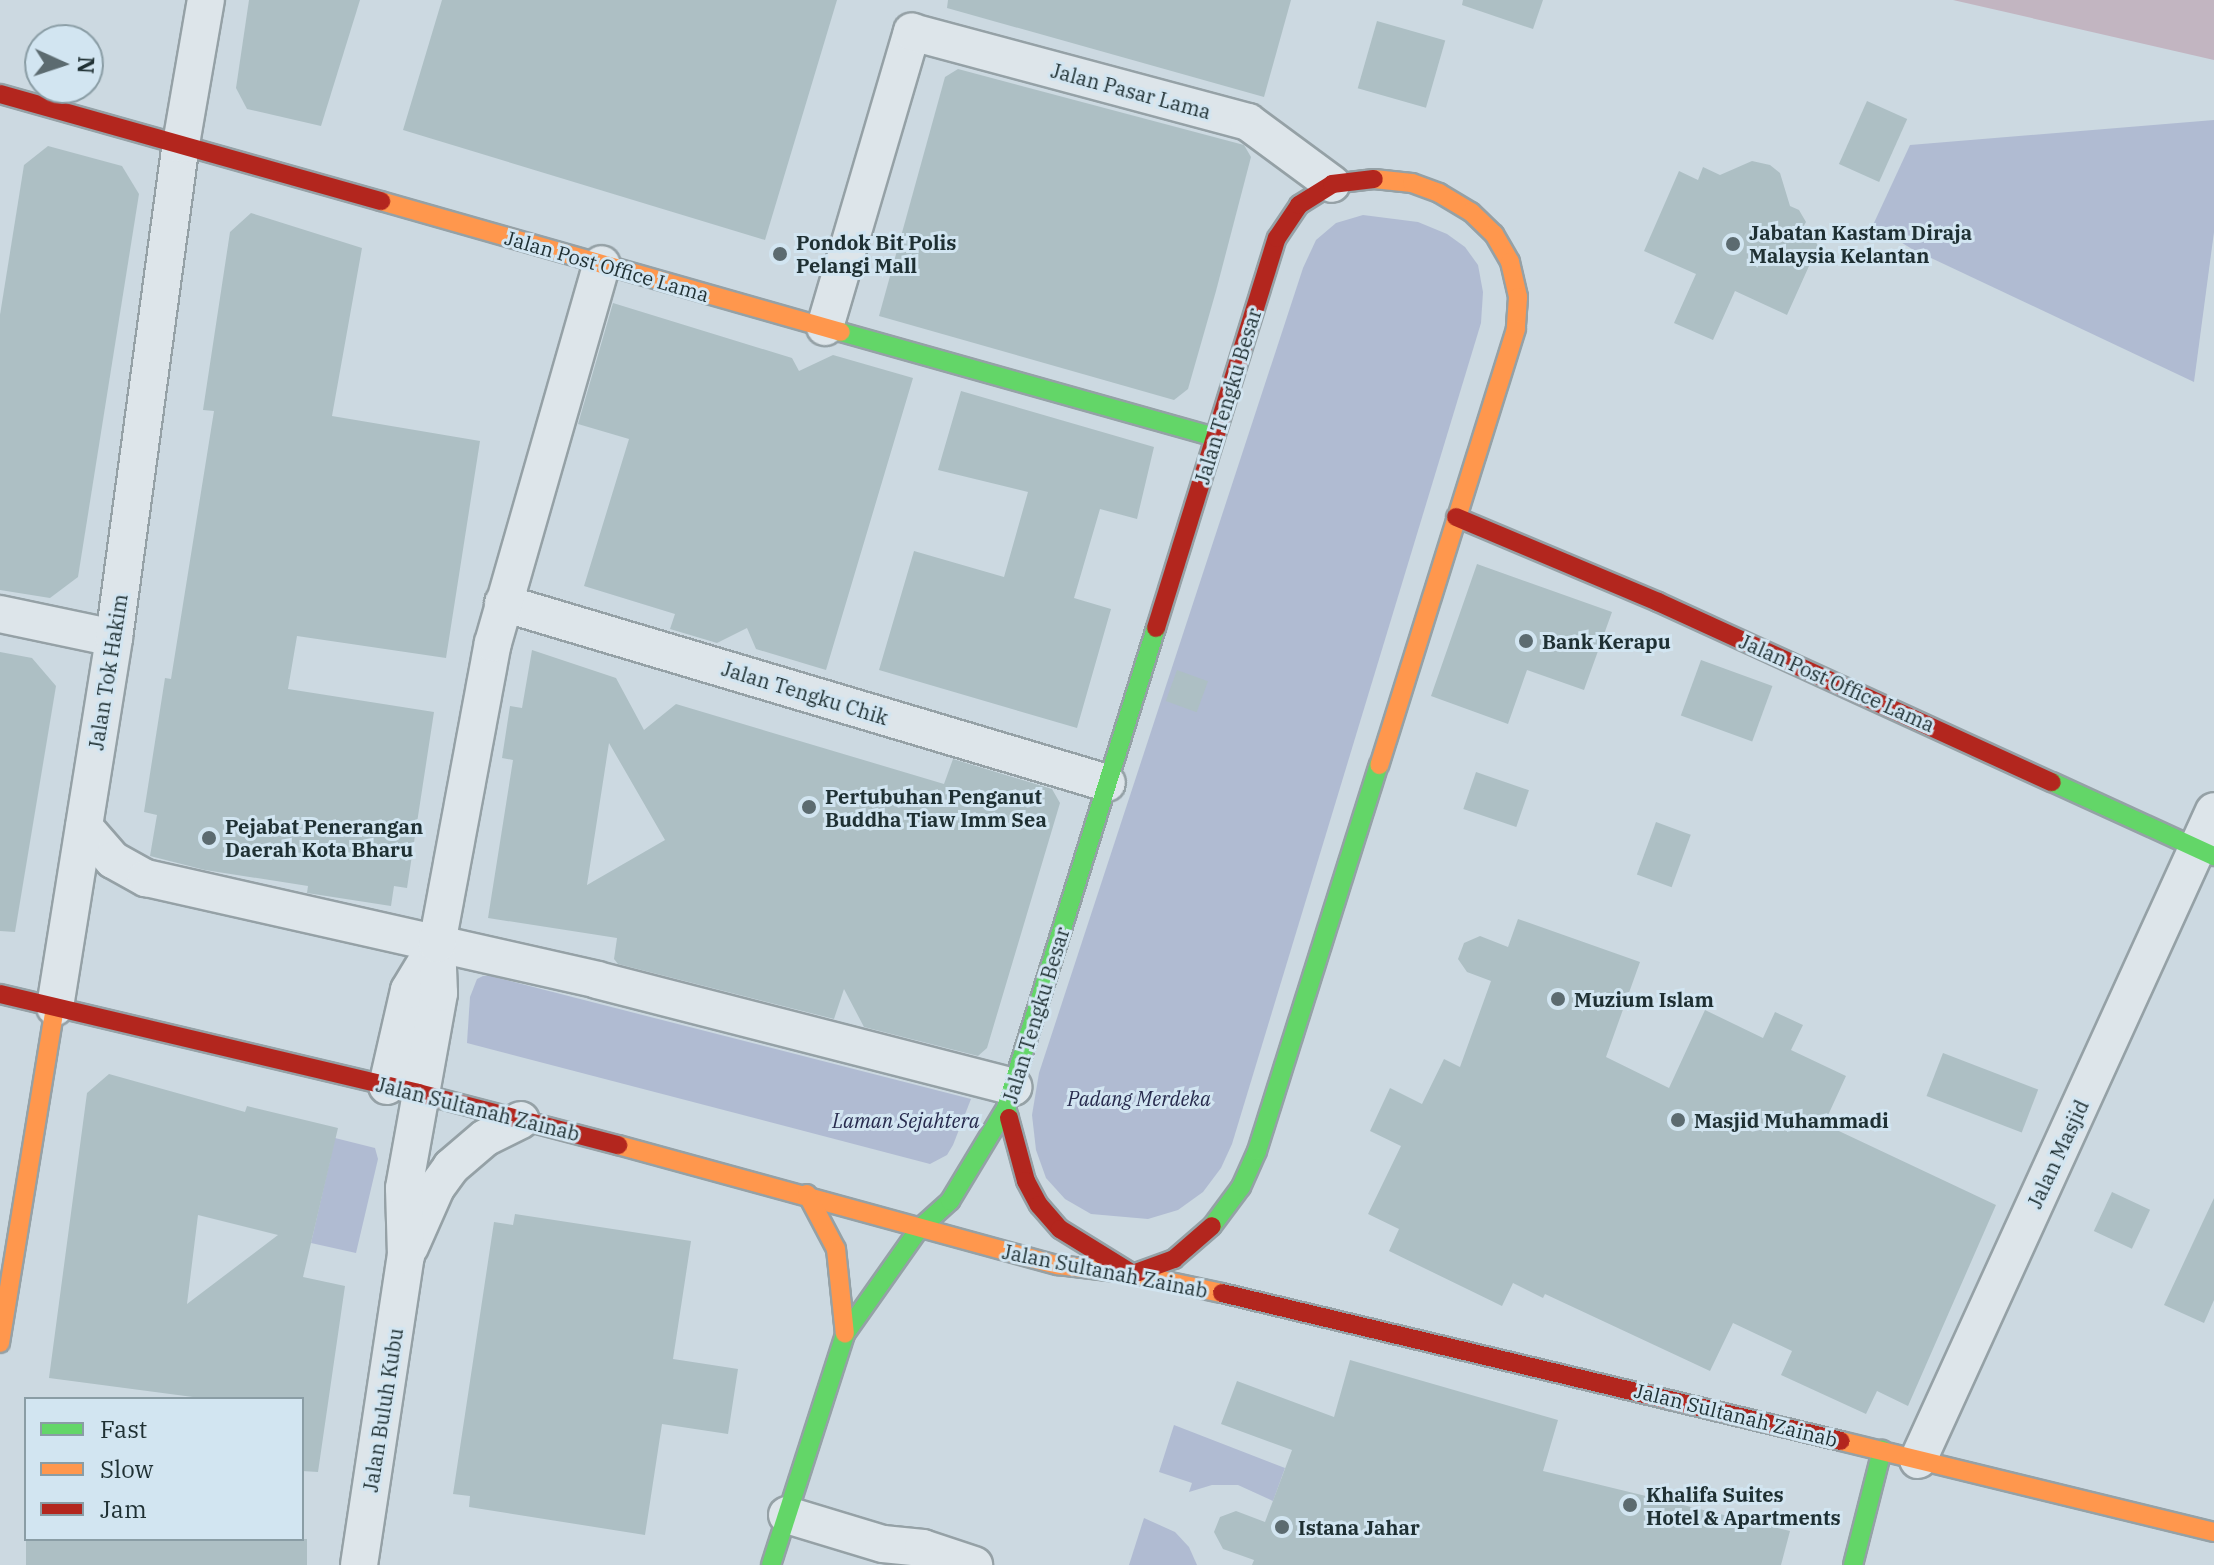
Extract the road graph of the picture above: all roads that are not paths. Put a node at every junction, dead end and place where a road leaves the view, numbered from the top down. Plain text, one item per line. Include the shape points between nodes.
1 (206, 0) edge
2 (0, 94) edge
3 (181, 144) junction
4 (1332, 184) junction
5 (602, 264) junction
6 (825, 327) junction
7 (1215, 437) junction
8 (1456, 517) junction
9 (503, 603) junction
10 (0, 614) edge
11 (114, 638) junction
12 (1107, 783) junction
13 (2214, 811) edge
14 (84, 827) junction
15 (2206, 852) edge
16 (437, 944) junction
17 (0, 994) edge
18 (55, 1007) junction
19 (403, 1089) junction
20 (1010, 1098) junction
21 (521, 1120) junction
22 (807, 1194) junction
23 (919, 1229) junction
24 (406, 1256) junction
25 (1133, 1274) junction
26 (845, 1334) junction
27 (0, 1343) edge
28 (1882, 1450) junction
29 (1918, 1460) junction
30 (787, 1515) junction
31 (2214, 1532) edge
32 (359, 1565) edge
33 (771, 1565) edge
34 (974, 1565) edge
35 (1853, 1565) edge

1 - 3 street, Jalan Tok Hakim
2 - 3 main road, Jalan Post Office Lama
3 - 5 main road, Jalan Post Office Lama
3 - 11 street, Jalan Tok Hakim
4 - 6 street, Jalan Pasar Lama via 1248,122 912,32
4 - 7 main road, Jalan Tengku Besar via 1299,205 1277,238
4 - 8 main road, Jalan Tengku Besar via 1374,179 1412,183 1439,193 1494,234 1510,262 1518,297 1516,329
5 - 6 main road, Jalan Post Office Lama
5 - 9 street
6 - 7 main road, Jalan Post Office Lama
7 - 12 main road, Jalan Tengku Besar
8 - 15 main road, Jalan Post Office Lama via 1658,602
8 - 25 main road, Jalan Tengku Besar via 1257,1151 1241,1187 1204,1236 1174,1259
9 - 12 street, Jalan Tengku Chik
9 - 16 street
10 - 11 street
11 - 14 street, Jalan Tok Hakim
12 - 20 main road, Jalan Tengku Besar
13 - 15 street, Jalan Masjid
14 - 16 street via 113,860 146,878
14 - 18 street, Jalan Tok Hakim
15 - 29 street, Jalan Masjid
16 - 19 street via 439,993
16 - 20 street via 612,983
17 - 18 main road, Jalan Sultanah Zainab
18 - 19 main road, Jalan Sultanah Zainab
18 - 27 main road, Jalan Tok Hakim
19 - 21 main road, Jalan Sultanah Zainab
19 - 24 street, Jalan Buluh Kubu
20 - 23 main road via 950,1201
20 - 25 main road, Jalan Tengku Besar via 1026,1181 1039,1205 1060,1229
21 - 22 main road, Jalan Sultanah Zainab
21 - 24 street, Jalan Buluh Kubu via 485,1138 451,1167
22 - 23 main road, Jalan Sultanah Zainab
22 - 26 main road via 836,1249
23 - 25 main road, Jalan Sultanah Zainab via 1058,1265
23 - 26 main road
24 - 32 street, Jalan Buluh Kubu
25 - 28 main road, Jalan Sultanah Zainab via 1321,1314
26 - 30 main road
28 - 29 main road, Jalan Sultanah Zainab
28 - 35 main road
29 - 31 main road, Jalan Sultanah Zainab
30 - 33 main road
30 - 34 street

